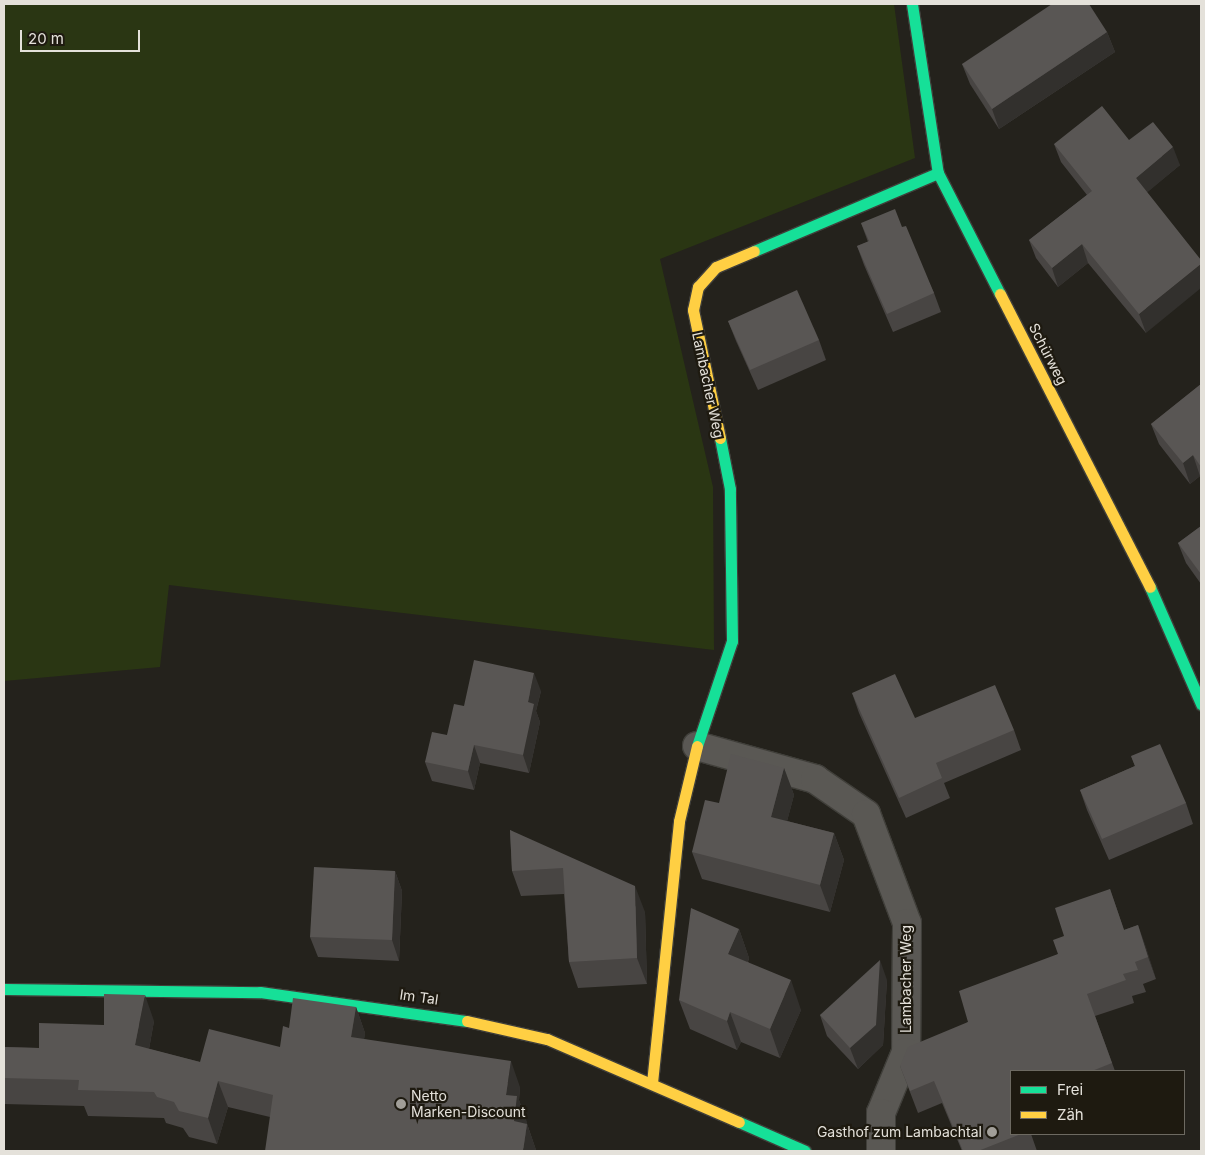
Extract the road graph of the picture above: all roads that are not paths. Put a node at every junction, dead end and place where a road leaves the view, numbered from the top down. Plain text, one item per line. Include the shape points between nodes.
1 (912, 4) edge
2 (938, 173) junction
3 (1201, 704) edge
4 (697, 746) junction
5 (4, 989) edge
6 (652, 1084) junction
7 (805, 1151) edge
8 (881, 1151) edge

1 - 2 street, Schürweg
2 - 3 street, Schürweg via 1153,593
2 - 4 street, Lambacher Weg via 716,267 698,287 692,310 730,489 732,641
4 - 6 street, Lambacher Weg via 679,821
4 - 8 street, Lambacher Weg via 815,779 866,814 907,923 906,1052 881,1114
5 - 6 street, Im Tal via 260,992 438,1015 547,1039
6 - 7 street, Im Tal

